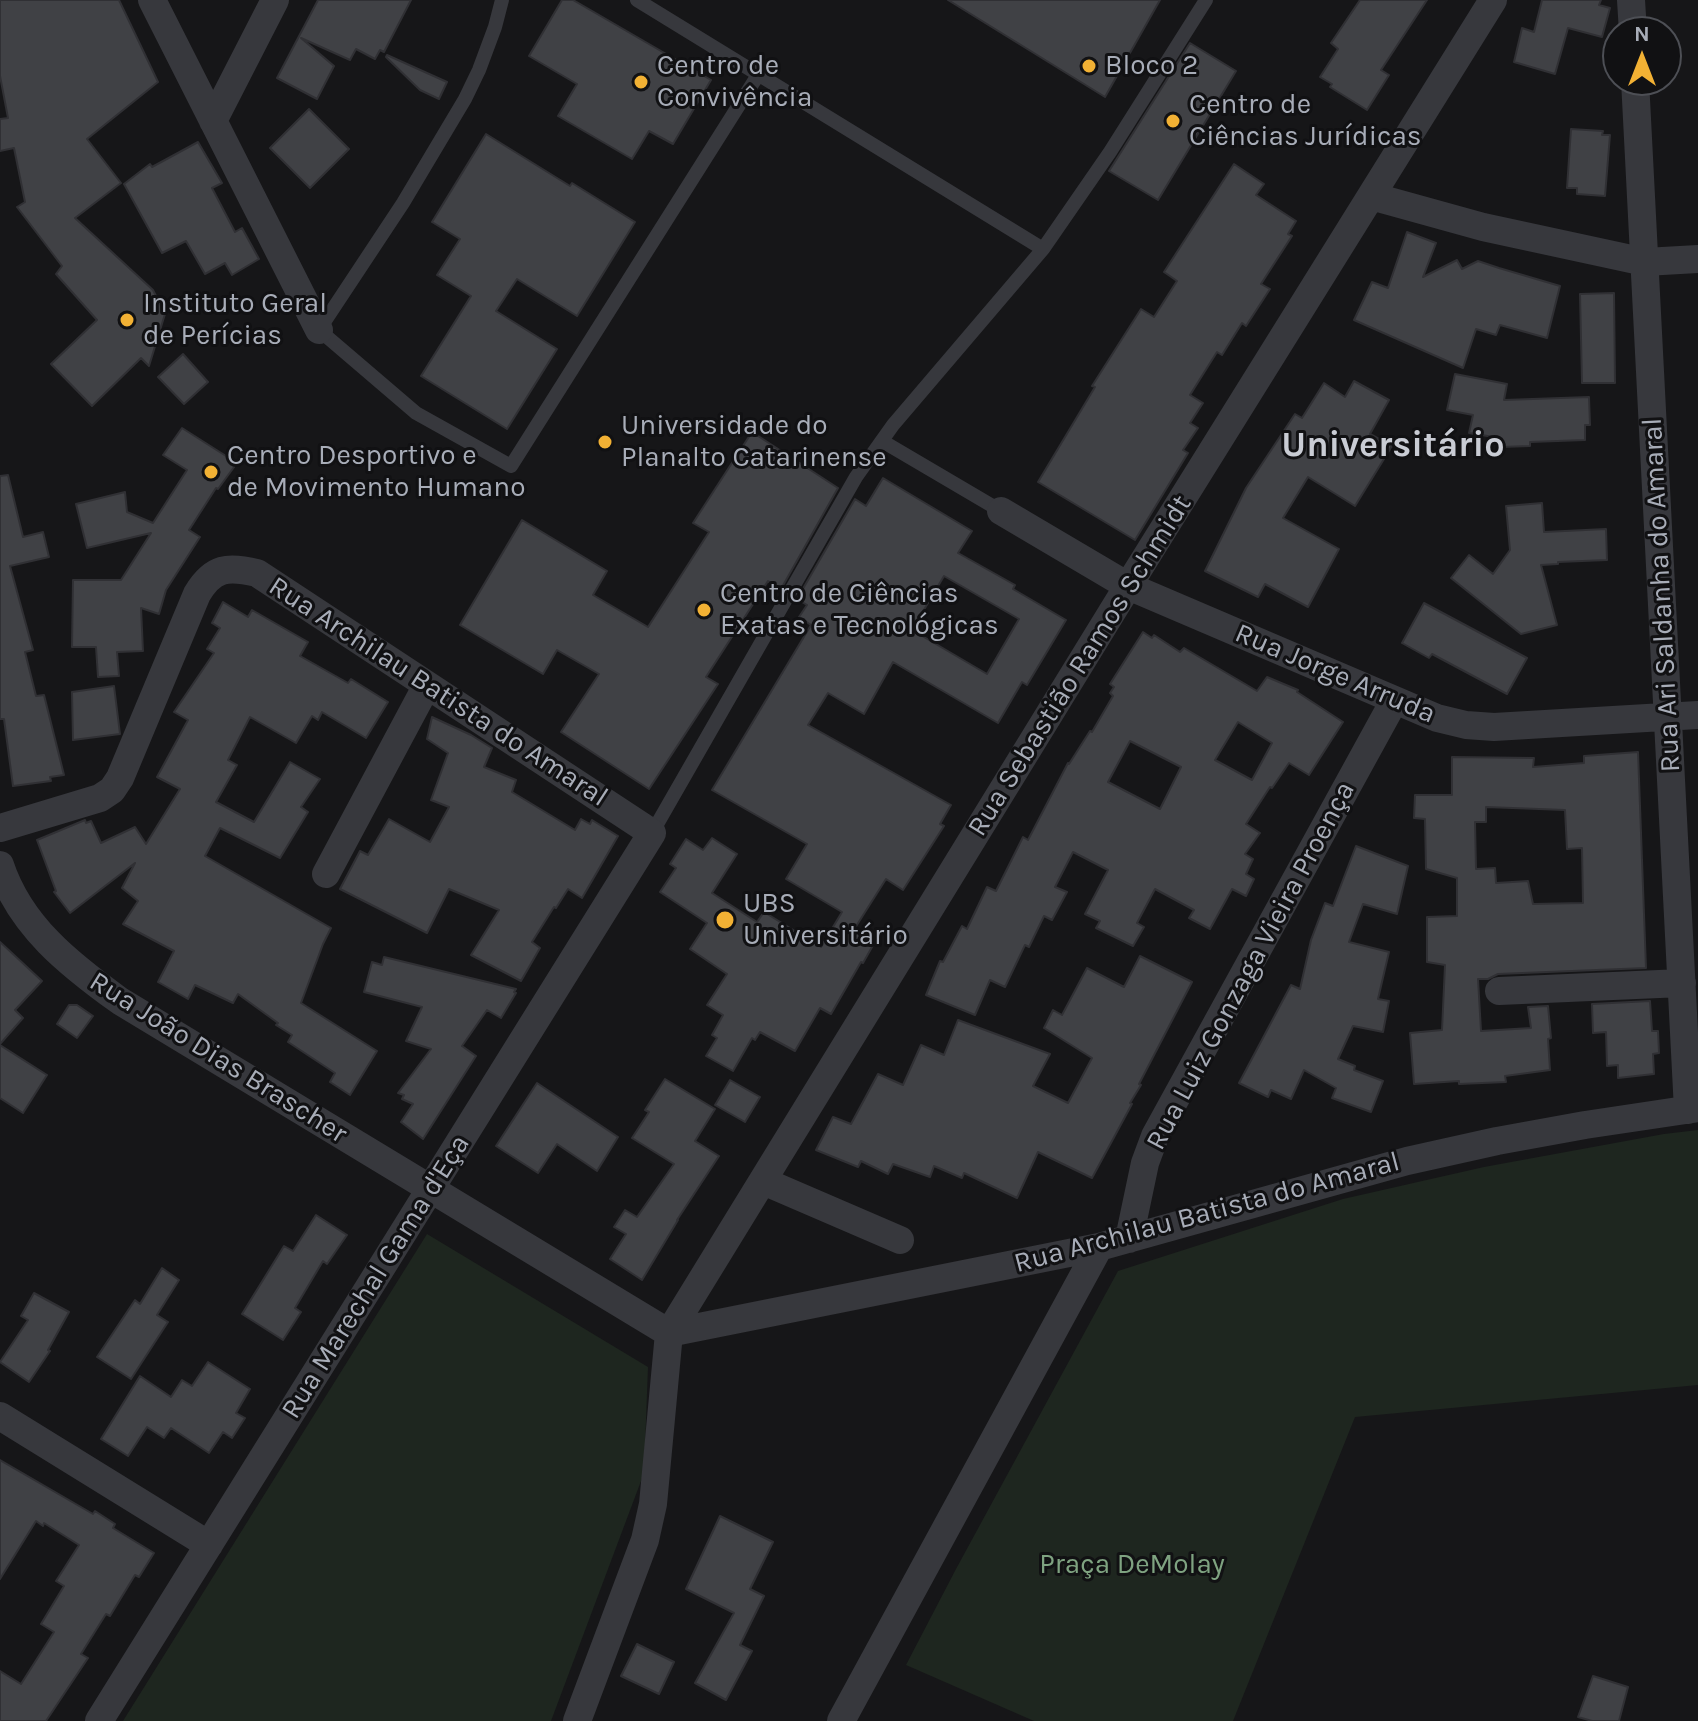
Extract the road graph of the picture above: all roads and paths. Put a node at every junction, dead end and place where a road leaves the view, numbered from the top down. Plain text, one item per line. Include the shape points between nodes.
1 (152, 0) edge
2 (275, 0) edge
3 (502, 0) edge
4 (637, 0) edge
5 (1206, 0) edge
6 (1493, 0) edge
7 (758, 75) junction
8 (1636, 96) edge
9 (213, 121) junction
10 (1371, 196) junction
11 (1043, 249) junction
12 (1698, 259) edge
13 (1645, 262) junction
14 (319, 330) junction
15 (882, 441) junction
16 (1001, 511) joint
17 (1128, 586) junction
18 (427, 685) junction
19 (1394, 701) junction
20 (1698, 715) edge
21 (1668, 717) junction
22 (0, 828) edge
23 (652, 833) junction
24 (0, 865) edge
25 (326, 874) dead end
26 (1682, 983) junction
27 (1499, 991) dead end
28 (1693, 1109) edge
29 (763, 1181) junction
30 (430, 1189) junction
31 (1129, 1239) junction
32 (900, 1240) dead end
33 (1099, 1247) junction
34 (669, 1333) junction
35 (0, 1416) edge
36 (209, 1545) junction
37 (99, 1721) edge
38 (577, 1721) edge
39 (841, 1721) edge

1 - 9 street
2 - 9 street
3 - 14 lane via 465,99
4 - 7 lane
5 - 11 lane
6 - 10 street, Rua Sebastião Ramos Schmidt
7 - 11 lane
7 - 14 lane via 511,466 416,413
8 - 13 street, Rua Ari Saldanha do Amaral
9 - 14 street
10 - 13 street
10 - 17 street, Rua Sebastião Ramos Schmidt
11 - 15 lane
12 - 13 street
13 - 21 street, Rua Ari Saldanha do Amaral
15 - 16 lane
15 - 23 lane via 856,477
16 - 17 street, Rua Jorge Arruda
17 - 19 street, Rua Jorge Arruda
17 - 29 street, Rua Sebastião Ramos Schmidt
18 - 22 street, Rua Archilau Batista do Amaral via 257,573 219,571 197,594 112,790
18 - 23 street, Rua Archilau Batista do Amaral
18 - 25 street
19 - 21 street, Rua Jorge Arruda via 1437,718 1494,727
19 - 31 street, Rua Luiz Gonzaga Vieira Proença via 1155,1136
20 - 21 street, Rua Jorge Arruda
21 - 26 street, Rua Ari Saldanha do Amaral
23 - 30 street, Rua Marechal Gama d'Eça
24 - 30 street, Rua João Dias Brascher via 21,910 79,972
26 - 27 street
26 - 28 street, Rua Ari Saldanha do Amaral
28 - 31 street, Rua Archilau Batista do Amaral via 1407,1161
29 - 32 street
29 - 34 street, Rua Sebastião Ramos Schmidt
30 - 34 street, Rua João Dias Brascher
30 - 36 street, Rua Marechal Gama d'Eça
31 - 33 street, Rua Archilau Batista do Amaral
33 - 34 street, Rua Archilau Batista do Amaral
33 - 39 street
34 - 38 street via 651,1516
35 - 36 street
36 - 37 street, Rua Marechal Gama d'Eça

